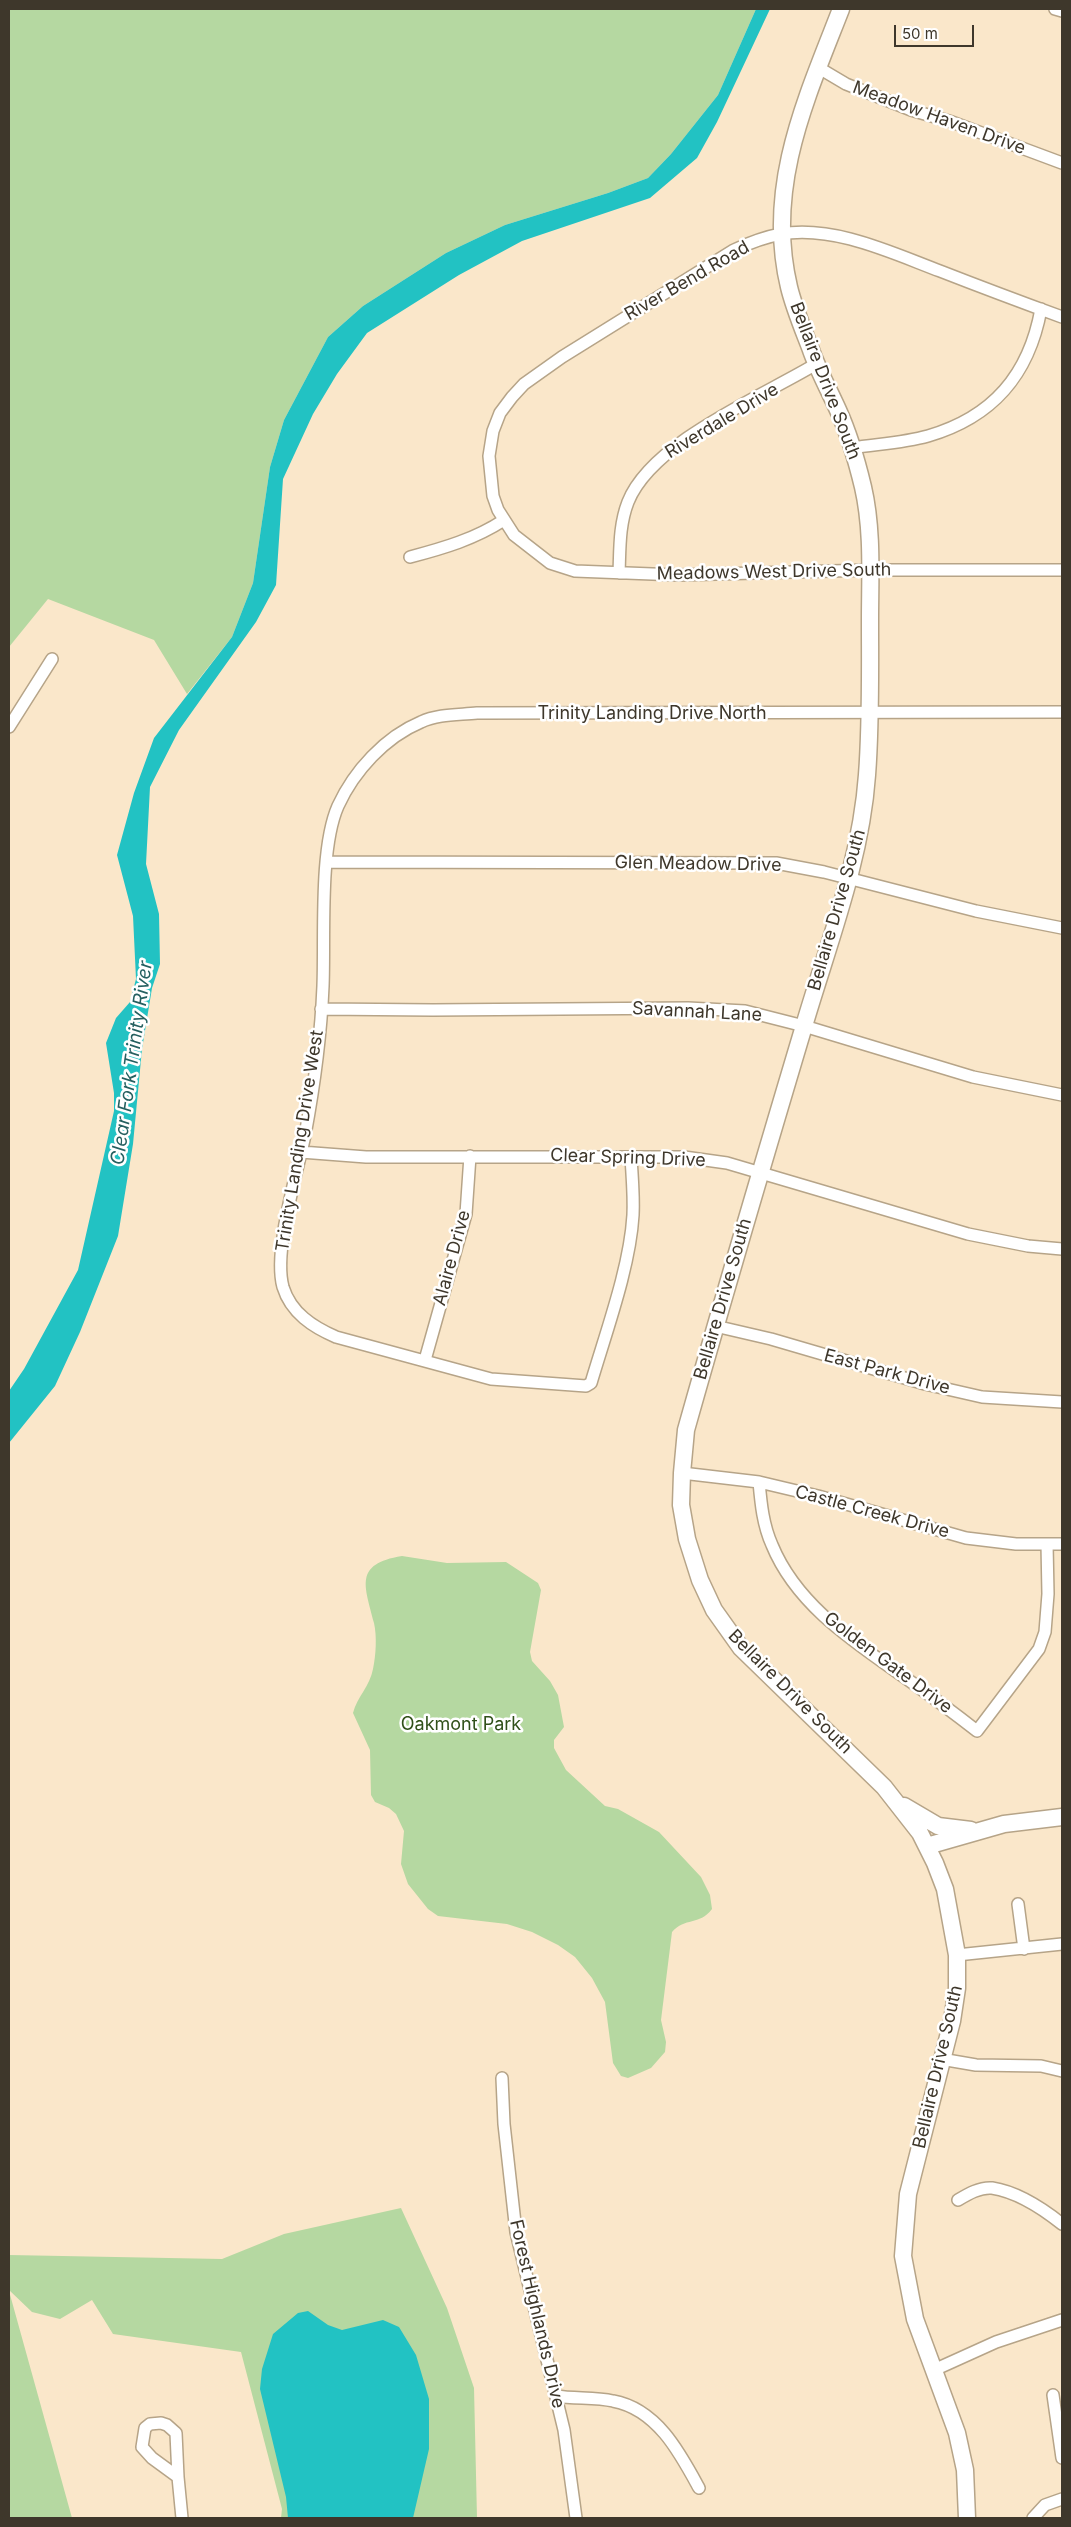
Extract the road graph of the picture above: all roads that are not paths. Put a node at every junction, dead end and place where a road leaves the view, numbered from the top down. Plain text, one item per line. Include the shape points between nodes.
1 (842, 9) edge
2 (1055, 9) edge
3 (1062, 11) edge
4 (819, 68) junction
5 (1062, 163) edge
6 (782, 234) junction
7 (1041, 309) junction
8 (1062, 317) edge
9 (816, 364) junction
10 (852, 448) junction
11 (504, 520) junction
12 (410, 557) dead end
13 (870, 570) junction
14 (1062, 570) edge
15 (619, 574) junction
16 (52, 659) dead end
17 (870, 712) junction
18 (1062, 712) edge
19 (9, 727) edge
20 (327, 862) junction
21 (849, 878) junction
22 (1062, 928) edge
23 (321, 1009) junction
24 (804, 1026) junction
25 (1062, 1095) edge
26 (301, 1152) junction
27 (470, 1156) junction
28 (631, 1157) junction
29 (760, 1173) junction
30 (1062, 1249) edge
31 (715, 1326) junction
32 (425, 1360) junction
33 (1062, 1402) edge
34 (682, 1473) junction
35 (758, 1482) junction
36 (1047, 1544) junction
37 (1062, 1544) edge
38 (895, 1800) junction
39 (1062, 1817) edge
40 (978, 1830) junction
41 (927, 1846) junction
42 (1018, 1904) dead end
43 (1062, 1944) edge
44 (1024, 1949) junction
45 (957, 1955) junction
46 (941, 2059) junction
47 (1062, 2071) edge
48 (502, 2078) dead end
49 (958, 2200) dead end
50 (1062, 2224) edge
51 (1062, 2320) edge
52 (934, 2370) junction
53 (1053, 2395) dead end
54 (556, 2396) junction
55 (1062, 2458) edge
56 (178, 2477) junction
57 (699, 2488) dead end
58 (1062, 2500) edge
59 (182, 2518) edge
60 (576, 2518) edge
61 (967, 2518) edge
62 (1033, 2518) edge

1 - 4 street, Bellaire Drive South
2 - 3 street
4 - 5 street, Meadow Haven Drive via 846,84 911,110
4 - 6 street, Bellaire Drive South via 790,149 781,212
6 - 7 street, River Bend Road via 835,237 879,249
6 - 9 street, Bellaire Drive South via 788,284
6 - 11 street, River Bend Road via 734,250 524,384 500,413 489,456 493,496
7 - 8 street, River Bend Road
7 - 10 street via 1038,329 1021,370 987,407 959,424 928,436
9 - 10 street, Bellaire Drive South
9 - 15 street, Riverdale Drive via 700,430 661,457 638,482 628,501 620,530
10 - 13 street, Bellaire Drive South via 864,489
11 - 12 street via 481,534
11 - 15 street, Meadows West Drive South via 514,535 550,563 575,571
13 - 14 street, Meadows West Drive South
13 - 15 street, Meadows West Drive South
13 - 17 street, Bellaire Drive South
16 - 19 street
17 - 18 street, Trinity Landing Drive North
17 - 20 street, Trinity Landing Drive North via 477,713 422,721 381,747 354,778 332,824
17 - 21 street, Bellaire Drive South via 863,815
20 - 21 street, Glen Meadow Drive via 776,863
20 - 23 street, Trinity Landing Drive West
21 - 22 street, Glen Meadow Drive via 976,911
21 - 24 street, Bellaire Drive South
23 - 24 street, Savannah Lane via 688,1008 753,1012
23 - 26 street, Trinity Landing Drive West
24 - 25 street, Savannah Lane via 973,1077
24 - 29 street, Bellaire Drive South
26 - 27 street, Clear Spring Drive via 366,1157
26 - 32 street, Trinity Landing Drive West via 280,1252 283,1286 288,1300 303,1318 336,1337
27 - 28 street, Clear Spring Drive
27 - 32 street, Alaire Drive via 466,1214
28 - 29 street, Clear Spring Drive via 684,1157 727,1163
28 - 32 street via 633,1214 630,1237 591,1383 582,1387 491,1379
29 - 30 street, Clear Spring Drive via 968,1234
29 - 31 street, Bellaire Drive South
31 - 33 street, East Park Drive via 925,1384 1024,1401
31 - 34 street, Bellaire Drive South via 686,1430
34 - 35 street, Castle Creek Drive
34 - 38 street, Bellaire Drive South via 687,1539 714,1610 741,1648 814,1722 841,1742
35 - 36 street, Castle Creek Drive via 966,1538
35 - 36 street, Golden Gate Drive via 772,1547 810,1603 851,1640 977,1731 1039,1650 1045,1632 1048,1594
36 - 37 street, Castle Creek Drive
38 - 40 street via 938,1826
38 - 41 street, Bellaire Drive South
39 - 40 street
40 - 41 street
41 - 45 street, Bellaire Drive South via 945,1889
42 - 44 street
43 - 44 street
44 - 45 street
45 - 46 street, Bellaire Drive South via 952,2021
46 - 47 street via 976,2065 1041,2066
46 - 52 street, Bellaire Drive South via 908,2194 903,2236 911,2301
48 - 54 street, Forest Highlands Drive via 516,2232
49 - 50 street via 971,2192 991,2188 1043,2209
51 - 52 street via 996,2342
52 - 61 street, Bellaire Drive South via 957,2432 965,2470
53 - 55 street
54 - 57 street via 614,2401 646,2414 675,2444
54 - 60 street, Forest Highlands Drive
56 - 56 street via 176,2433 167,2424 150,2424 145,2428 142,2447
56 - 59 street
58 - 62 street via 1045,2505

